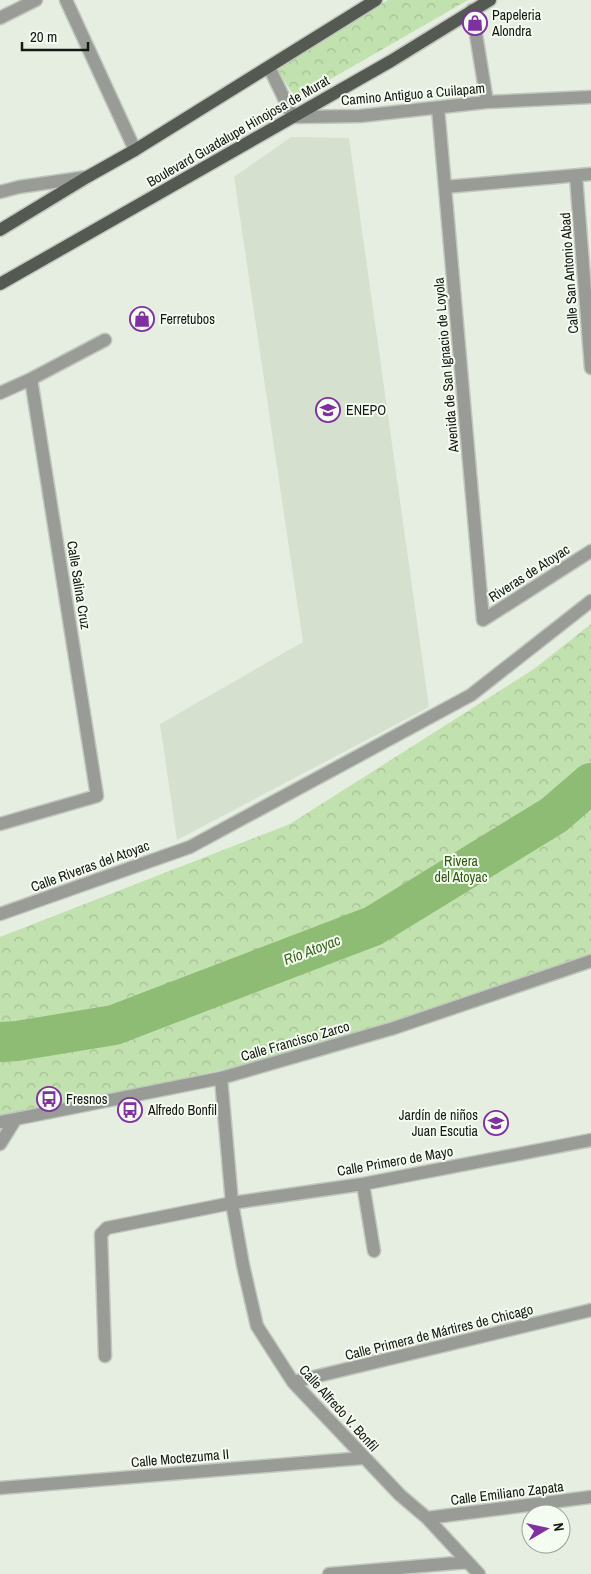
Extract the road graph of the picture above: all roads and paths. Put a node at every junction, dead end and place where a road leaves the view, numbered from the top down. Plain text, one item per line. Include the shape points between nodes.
1 (36, 0) edge
2 (66, 0) edge
3 (376, 0) edge
4 (490, 0) edge
5 (472, 10) junction
6 (0, 18) edge
7 (269, 66) junction
8 (591, 97) edge
9 (487, 102) junction
10 (438, 108) junction
11 (293, 117) junction
12 (135, 150) junction
13 (591, 174) edge
14 (576, 176) junction
15 (87, 177) junction
16 (445, 187) junction
17 (0, 192) edge
18 (0, 230) edge
19 (0, 284) edge
20 (105, 340) dead end
21 (591, 368) edge
22 (30, 379) junction
23 (0, 393) edge
24 (591, 551) edge
25 (591, 601) edge
26 (483, 620) joint
27 (0, 824) edge
28 (0, 914) edge
29 (591, 961) edge
30 (221, 1078) junction
31 (15, 1120) junction
32 (0, 1122) edge
33 (591, 1140) edge
34 (0, 1144) edge
35 (363, 1184) junction
36 (232, 1202) junction
37 (374, 1251) dead end
38 (591, 1310) edge
39 (105, 1356) dead end
40 (293, 1382) junction
41 (363, 1458) junction
42 (0, 1488) edge
43 (591, 1497) edge
44 (427, 1518) junction
45 (468, 1562) junction
46 (329, 1574) edge
47 (479, 1574) edge

1 - 6 street
2 - 12 street
3 - 7 main road
4 - 5 main road, Boulevard Guadalupe Hinojosa de Murat
5 - 9 street
5 - 11 main road, Boulevard Guadalupe Hinojosa de Murat
7 - 11 street
7 - 12 main road
8 - 9 street, Camino Antiguo a Cuilapam
9 - 10 street, Camino Antiguo a Cuilapam
10 - 11 street, Camino Antiguo a Cuilapam via 360,116
10 - 16 street, Avenida de San Ignacio de Loyola
11 - 19 main road, Boulevard Guadalupe Hinojosa de Murat
12 - 15 main road
13 - 14 street
14 - 16 street
14 - 21 street, Calle San Antonio Abad
15 - 17 street via 19,186
15 - 18 main road
16 - 26 street, Avenida de San Ignacio de Loyola
20 - 22 street
22 - 23 street
22 - 27 street, Calle Salina Cruz via 97,796
24 - 26 street, Riveras de Atoyac
25 - 28 street, Calle Riveras del Atoyac via 471,695 190,846
29 - 30 street, Calle Francisco Zarco via 394,1028
30 - 31 street, Calle Francisco Zarco
30 - 36 street, Calle Alfredo V. Bonfil
31 - 32 street, Calle Francisco Zarco
31 - 34 street
33 - 35 street, Calle Primero de Mayo
35 - 36 street, Calle Primero de Mayo
35 - 37 street
36 - 39 street, Calle Primero de Mayo via 107,1228 101,1234
36 - 40 street, Calle Alfredo V. Bonfil via 256,1326
38 - 40 street, Calle Primera de Mártires de Chicago
40 - 41 street, Calle Alfredo V. Bonfil
41 - 42 street, Calle Moctezuma II
41 - 44 street, Calle Alfredo V. Bonfil
43 - 44 street, Calle Emiliano Zapata
44 - 45 street, Calle Alfredo V. Bonfil
45 - 46 street
45 - 47 street, Calle Alfredo V. Bonfil

